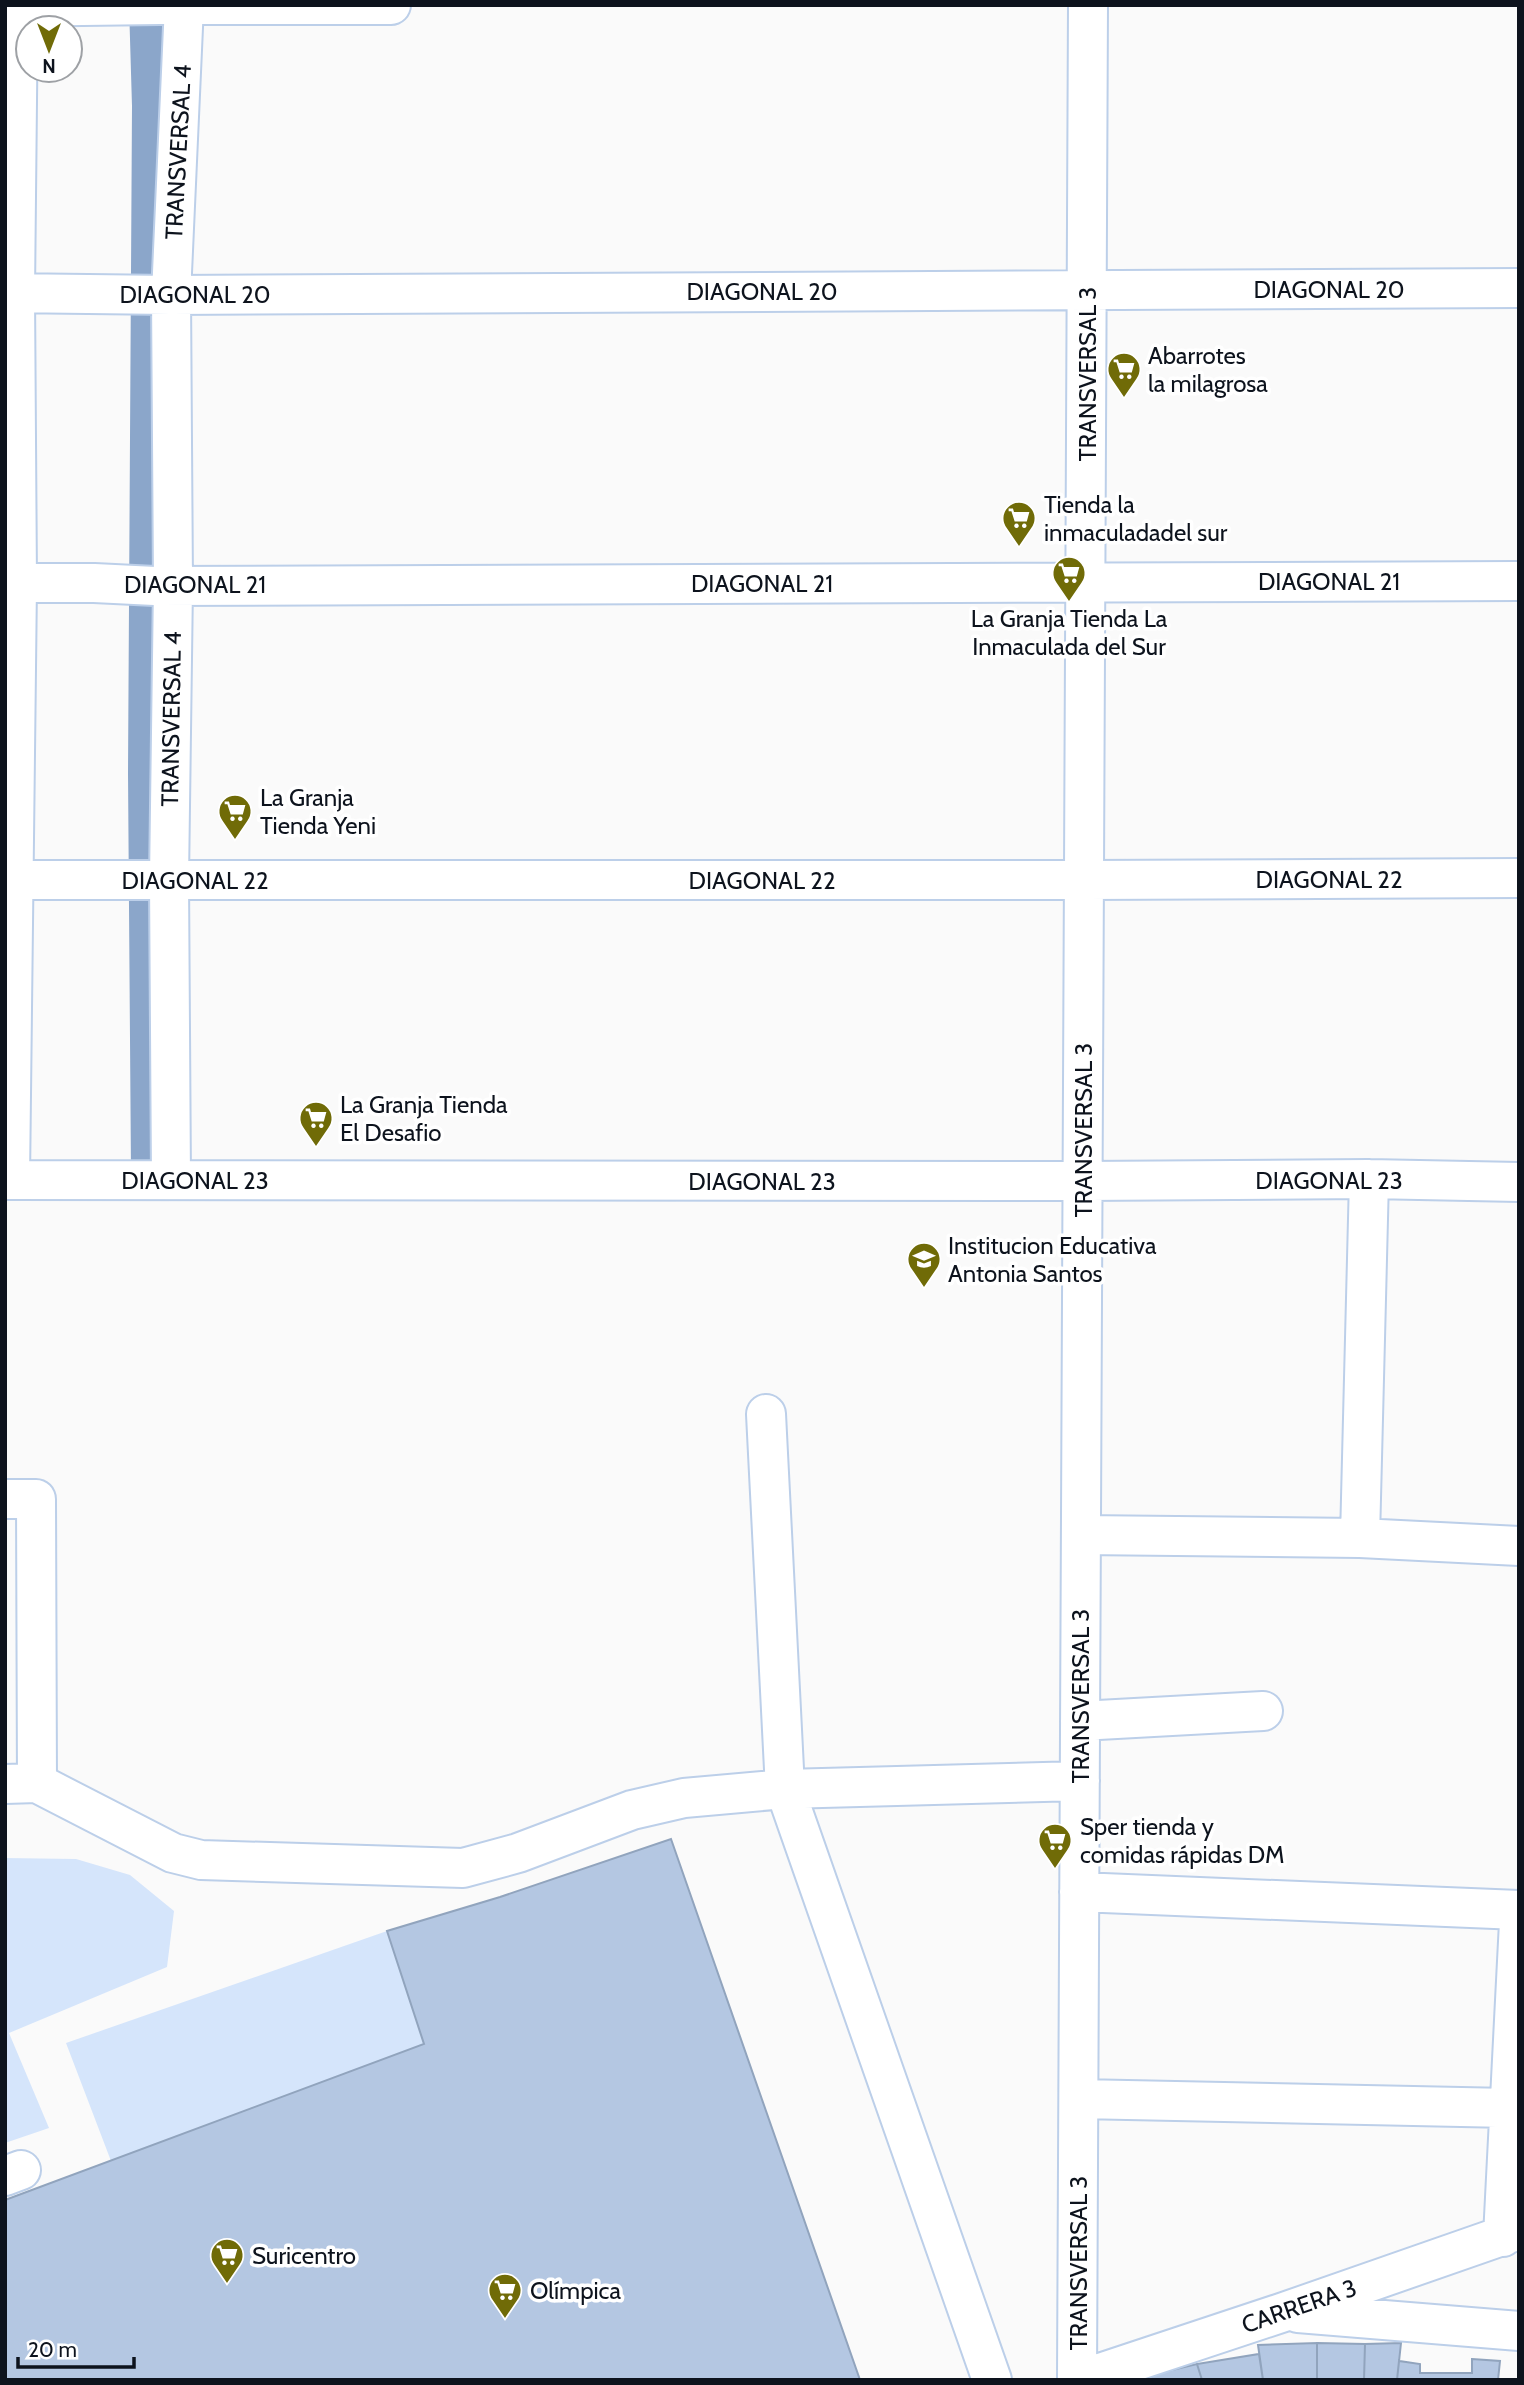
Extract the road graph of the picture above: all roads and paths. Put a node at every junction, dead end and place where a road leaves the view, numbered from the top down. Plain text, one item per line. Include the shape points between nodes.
1 (162, 5) edge
2 (391, 5) edge
3 (1088, 5) edge
4 (104, 6) edge
5 (184, 6) edge
6 (14, 7) edge
7 (1519, 288) edge
8 (1087, 289) junction
9 (10, 293) edge
10 (166, 295) junction
11 (1519, 580) edge
12 (1087, 581) junction
13 (11, 583) edge
14 (164, 586) junction
15 (1519, 878) edge
16 (9, 880) edge
17 (160, 880) junction
18 (1085, 880) junction
19 (1369, 1179) junction
20 (8, 1180) edge
21 (171, 1180) junction
22 (1083, 1181) junction
23 (1519, 1182) edge
24 (766, 1414) dead end
25 (21, 1499) edge
26 (1081, 1535) junction
27 (1360, 1538) junction
28 (1519, 1546) edge
29 (1263, 1711) dead end
30 (1080, 1720) junction
31 (1080, 1781) junction
32 (21, 1783) edge
33 (785, 1790) junction
34 (1079, 1892) junction
35 (1519, 1910) edge
36 (1519, 1922) edge
37 (1079, 2099) junction
38 (1509, 2108) junction
39 (1511, 2233) edge
40 (1284, 2312) junction
41 (1519, 2331) edge
42 (992, 2380) edge
43 (1078, 2380) edge

1 - 4 street
1 - 5 street
2 - 5 street
3 - 8 street, TRANSVERSAL 3
4 - 6 street
5 - 10 street, TRANSVERSAL 4
6 - 9 street
7 - 8 street, DIAGONAL 20
8 - 10 street, DIAGONAL 20
8 - 12 street, TRANSVERSAL 3
9 - 10 street, DIAGONAL 20
9 - 13 street
10 - 14 street, TRANSVERSAL 4
11 - 12 street, DIAGONAL 21
12 - 14 street, DIAGONAL 21
12 - 18 street, TRANSVERSAL 3
13 - 14 street, DIAGONAL 21
13 - 16 street
14 - 17 street, TRANSVERSAL 4
15 - 18 street, DIAGONAL 22
16 - 17 street, DIAGONAL 22
16 - 20 street
17 - 18 street, DIAGONAL 22
17 - 21 street, TRANSVERSAL 4
18 - 22 street, TRANSVERSAL 3
19 - 22 street, DIAGONAL 23
19 - 23 street, DIAGONAL 23
19 - 27 street
20 - 21 street, DIAGONAL 23
21 - 22 street, DIAGONAL 23
22 - 26 street, TRANSVERSAL 3
24 - 33 street
25 - 32 street
26 - 27 street
26 - 30 street, TRANSVERSAL 3
27 - 28 street
29 - 30 street
30 - 31 street, TRANSVERSAL 3
31 - 33 street
31 - 34 street, TRANSVERSAL 3
32 - 33 street via 173,1853 201,1860 463,1868 518,1853 632,1810 684,1798
33 - 42 street
34 - 35 street
34 - 37 street, TRANSVERSAL 3
36 - 38 street
37 - 38 street
37 - 43 street, TRANSVERSAL 3
38 - 39 street
39 - 40 street, CARRERA 3
40 - 41 street
40 - 43 street, CARRERA 3

